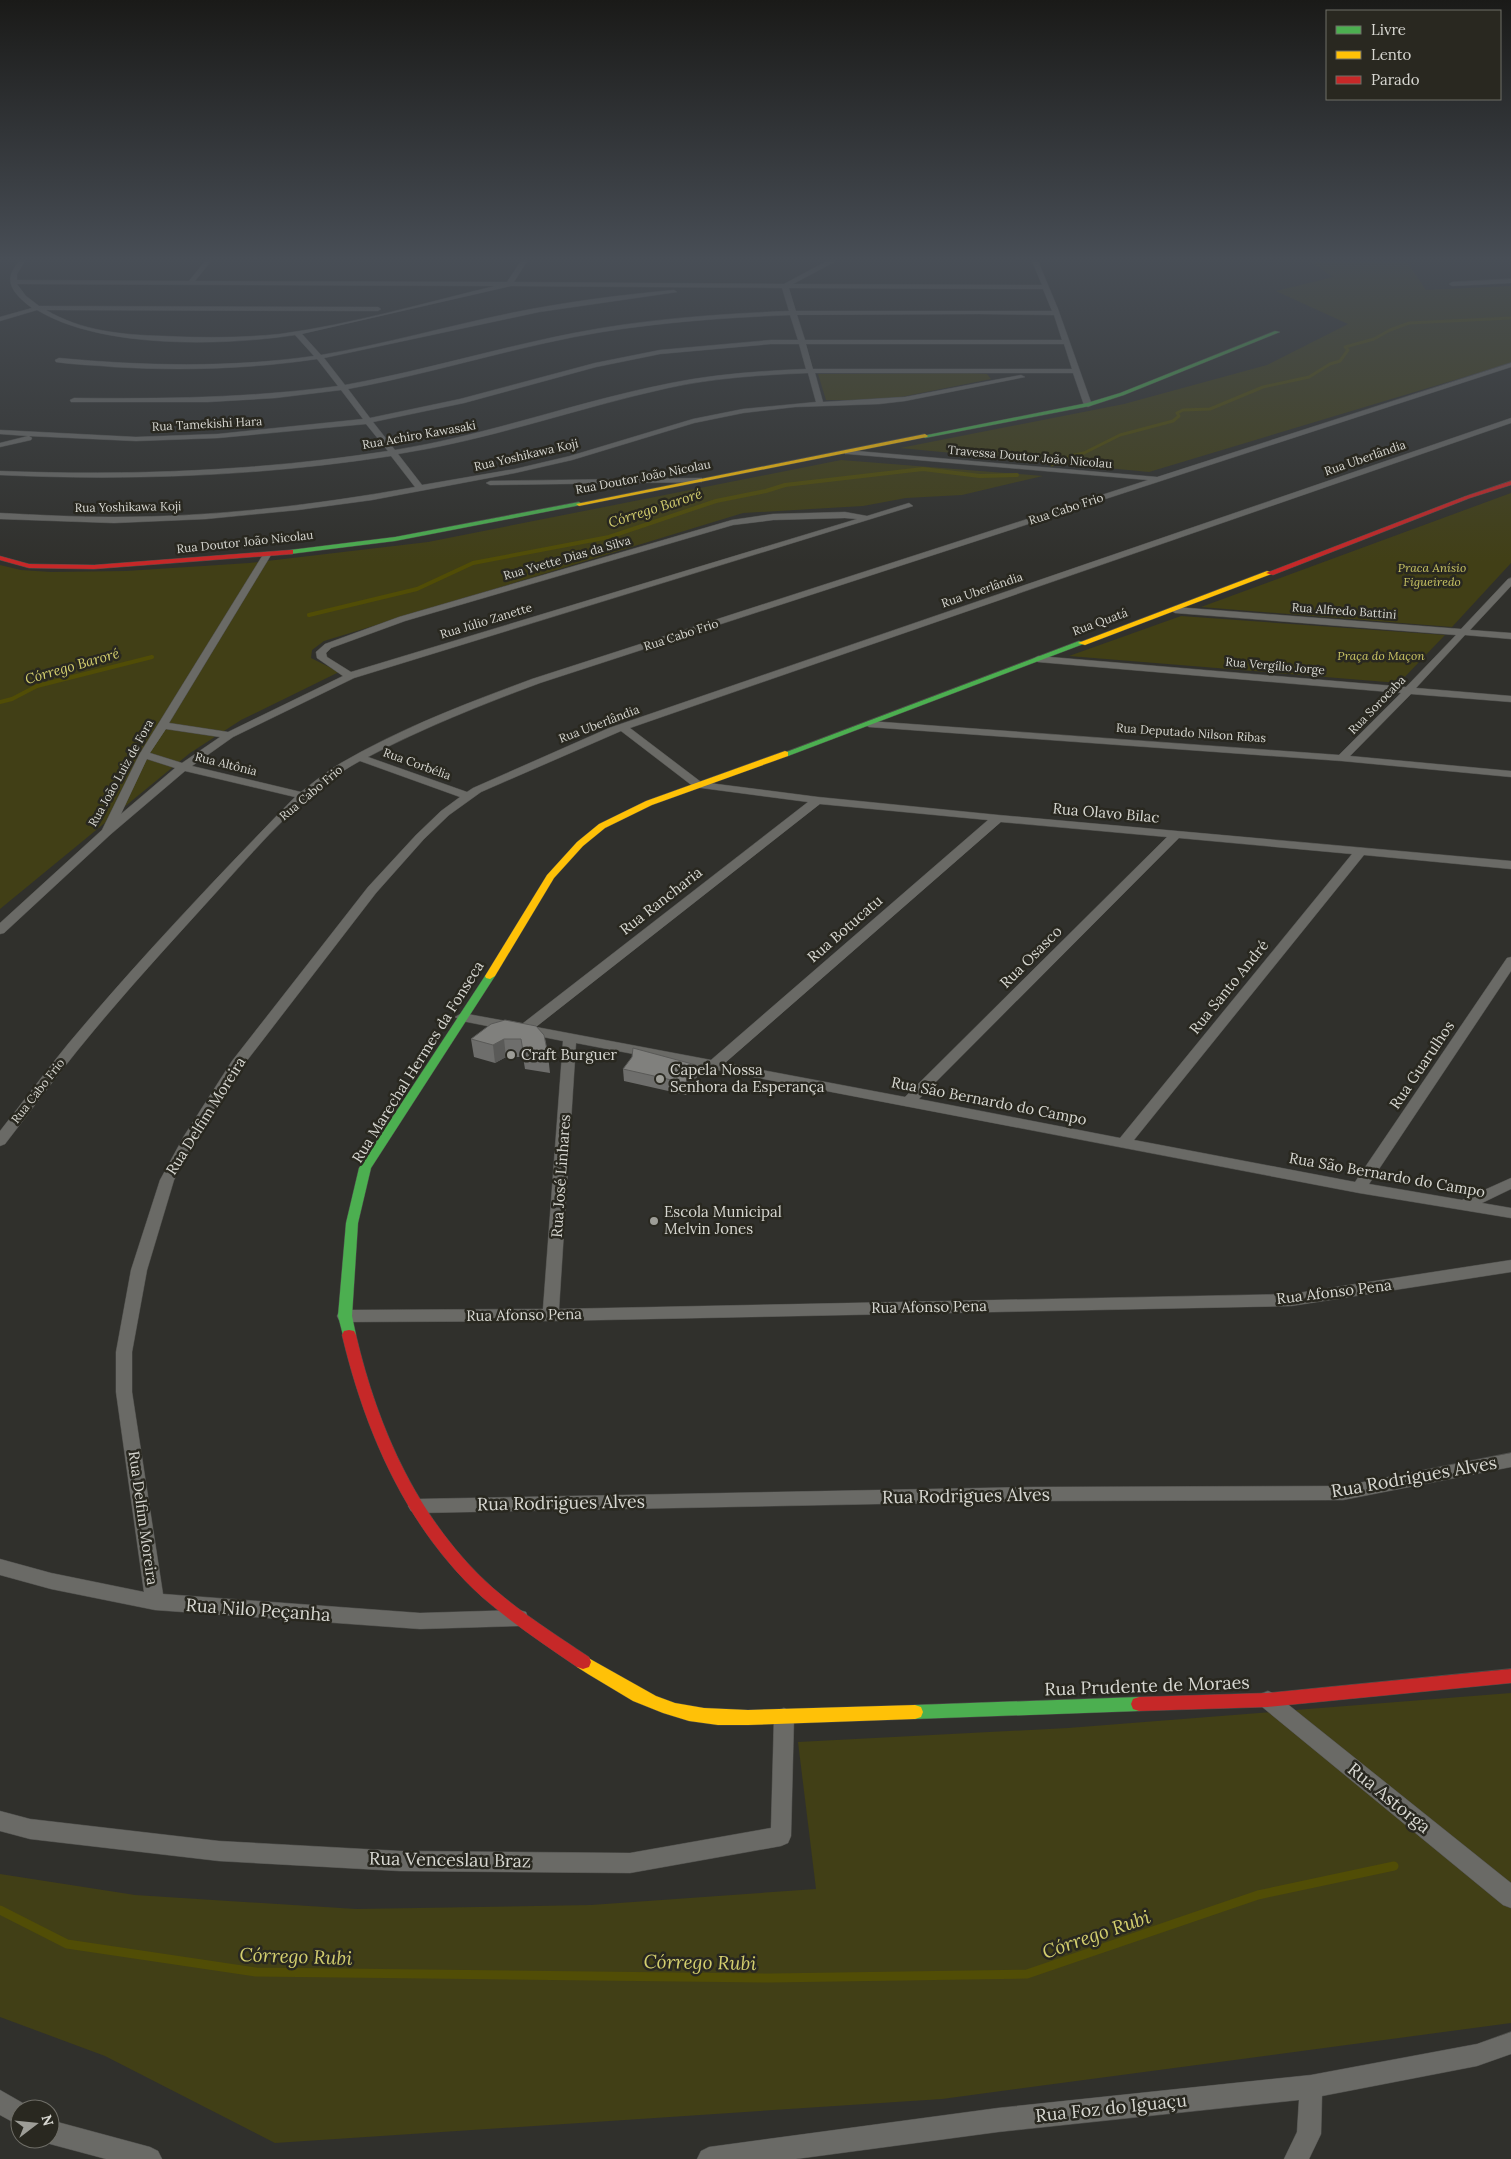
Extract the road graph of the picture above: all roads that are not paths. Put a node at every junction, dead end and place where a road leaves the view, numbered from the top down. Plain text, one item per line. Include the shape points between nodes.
1 (74, 362) edge
2 (288, 362) edge
3 (323, 362) edge
4 (463, 362) edge
5 (611, 362) edge
6 (808, 362) edge
7 (1073, 362) edge
8 (1203, 362) edge
9 (1511, 365) edge
10 (990, 370) junction
11 (811, 371) junction
12 (1052, 371) junction
13 (1076, 371) junction
14 (999, 381) junction
15 (342, 388) junction
16 (74, 400) dead end
17 (820, 403) junction
18 (1088, 405) junction
19 (369, 420) junction
20 (1511, 420) edge
21 (0, 432) edge
22 (38, 435) junction
23 (0, 445) edge
24 (874, 446) junction
25 (848, 452) junction
26 (392, 453) junction
27 (899, 458) junction
28 (515, 471) junction
29 (0, 473) edge
30 (1159, 479) junction
31 (700, 480) junction
32 (612, 481) junction
33 (521, 482) junction
34 (1511, 483) edge
35 (447, 484) junction
36 (420, 488) junction
37 (621, 496) junction
38 (908, 506) dead end
39 (0, 516) edge
40 (866, 518) junction
41 (268, 555) junction
42 (0, 558) edge
43 (1511, 581) edge
44 (1175, 610) junction
45 (1463, 632) junction
46 (1511, 636) edge
47 (1038, 659) junction
48 (350, 676) junction
49 (1409, 690) junction
50 (1511, 699) edge
51 (163, 724) junction
52 (870, 724) junction
53 (622, 727) junction
54 (229, 735) junction
55 (144, 755) junction
56 (358, 757) junction
57 (1342, 758) junction
58 (183, 767) junction
59 (1511, 774) edge
60 (698, 785) junction
61 (303, 796) junction
62 (467, 796) junction
63 (818, 800) junction
64 (998, 818) junction
65 (107, 832) junction
66 (1176, 835) junction
67 (1360, 852) junction
68 (1511, 865) edge
69 (0, 930) edge
70 (1511, 961) edge
71 (462, 1017) junction
72 (525, 1028) junction
73 (570, 1037) junction
74 (714, 1065) junction
75 (908, 1102) junction
76 (0, 1141) edge
77 (1124, 1143) junction
78 (1511, 1183) edge
79 (1360, 1188) junction
80 (1466, 1204) junction
81 (1510, 1214) edge
82 (1511, 1266) edge
83 (551, 1315) junction
84 (345, 1316) junction
85 (1511, 1460) edge
86 (417, 1506) junction
87 (0, 1567) edge
88 (155, 1602) junction
89 (519, 1618) junction
90 (1511, 1676) edge
91 (1267, 1700) junction
92 (784, 1717) junction
93 (0, 1821) edge
94 (1511, 1897) edge
95 (1511, 2043) edge
96 (1311, 2087) junction
97 (60, 2135) edge
98 (150, 2159) edge
99 (709, 2159) edge
100 (1296, 2159) edge

1 - 2 street via 183,368
3 - 15 street
4 - 15 street
5 - 19 street, Rua Tamekishi Hara
6 - 11 street
7 - 13 street
8 - 18 street, Rua Doutor João Nicolau
9 - 30 street, Rua Cabo Frio
10 - 11 street, Rua Achiro Kawasaki
10 - 12 street, Rua Achiro Kawasaki
10 - 14 street
11 - 17 street
11 - 26 street, Rua Achiro Kawasaki via 752,374 648,389 518,426
12 - 13 street, Rua Achiro Kawasaki
12 - 14 street, Rua Yoshikawa Koji
13 - 18 street
14 - 17 street, Rua Yoshikawa Koji via 905,399
15 - 16 street via 215,400
15 - 19 street
17 - 28 street, Rua Yoshikawa Koji via 743,411 693,421 572,458
18 - 24 street, Rua Doutor João Nicolau
19 - 22 street, Rua Tamekishi Hara via 218,436
19 - 26 street
20 - 53 street, Rua Uberlândia
21 - 22 street, Rua Tamekishi Hara
22 - 23 street
24 - 25 street, Rua Doutor João Nicolau
24 - 27 street, Travessa Doutor João Nicolau
25 - 27 street, Travessa Doutor João Nicolau
25 - 31 street, Rua Doutor João Nicolau
26 - 29 street, Rua Achiro Kawasaki via 240,470 85,476
26 - 36 street
27 - 30 street, Travessa Doutor João Nicolau
28 - 33 street
28 - 35 street, Rua Yoshikawa Koji
30 - 56 street, Rua Cabo Frio via 536,682 480,702
31 - 32 street
31 - 37 street, Rua Doutor João Nicolau
32 - 33 street
32 - 37 street via 620,488
33 - 35 street
34 - 44 street, Rua Quatá
35 - 36 street, Rua Yoshikawa Koji
36 - 39 street, Rua Yoshikawa Koji via 298,507 206,516 114,520
37 - 41 street, Rua Doutor João Nicolau via 395,539
38 - 40 street, Rua Júlio Zanette
40 - 48 street, Rua Júlio Zanette
40 - 48 street, Rua Yvette Dias da Silva via 845,515 774,517 732,523 402,619 328,646 321,652 322,658
41 - 42 street, Rua Doutor João Nicolau via 71,568 29,566
41 - 51 street, Rua João Luiz de Fora
43 - 45 street, Rua Sorocaba
44 - 45 street, Rua Alfredo Battini
44 - 47 street, Rua Quatá
45 - 46 street, Rua Alfredo Battini
45 - 49 street, Rua Sorocaba
47 - 49 street, Rua Vergílio Jorge
47 - 52 street, Rua Quatá
48 - 54 street, Rua Júlio Zanette
49 - 50 street, Rua Vergílio Jorge
49 - 57 street, Rua Sorocaba
51 - 54 street
51 - 55 street, Rua João Luiz de Fora
52 - 57 street, Rua Deputado Nilson Ribas
52 - 60 street, Rua Quatá
53 - 60 street
53 - 62 street, Rua Uberlândia
54 - 58 street, Rua Júlio Zanette
55 - 58 street, Rua Altônia
55 - 65 street, Rua João Luiz de Fora
56 - 61 street, Rua Cabo Frio
56 - 62 street, Rua Corbélia
57 - 59 street, Rua Deputado Nilson Ribas
58 - 61 street, Rua Altônia
58 - 65 street, Rua Júlio Zanette
60 - 63 street, Rua Olavo Bilac
60 - 71 street, Rua Marechal Hermes da Fonseca via 649,803 602,826 580,844 550,877 514,939
61 - 76 street, Rua Cabo Frio via 148,959 72,1048
62 - 88 street, Rua Delfim Moreira via 420,837 372,890 284,1001 237,1064 189,1138 167,1180 140,1270 124,1352 124,1392
63 - 64 street, Rua Olavo Bilac
63 - 72 street, Rua Rancharia
64 - 66 street, Rua Olavo Bilac
64 - 74 street, Rua Botucatu
65 - 69 street, Rua João Luiz de Fora
66 - 67 street, Rua Olavo Bilac
66 - 75 street, Rua Osasco
67 - 68 street, Rua Olavo Bilac
67 - 77 street, Rua Santo André
70 - 79 street, Rua Guarulhos
71 - 72 street, Rua São Bernardo do Campo
71 - 84 street, Rua Marechal Hermes da Fonseca via 365,1168 352,1223
72 - 73 street, Rua São Bernardo do Campo
73 - 74 street, Rua São Bernardo do Campo
73 - 83 street, Rua José Linhares
74 - 75 street, Rua São Bernardo do Campo
75 - 77 street, Rua São Bernardo do Campo
77 - 79 street, Rua São Bernardo do Campo
78 - 80 street
79 - 80 street, Rua São Bernardo do Campo
80 - 81 street, Rua São Bernardo do Campo
82 - 83 street, Rua Afonso Pena via 1291,1300
83 - 84 street, Rua Afonso Pena
84 - 86 street, Rua Marechal Hermes da Fonseca via 356,1370 381,1437
85 - 86 street, Rua Rodrigues Alves via 1342,1493 1026,1494
86 - 89 street, Rua Marechal Hermes da Fonseca via 443,1544 475,1580
87 - 88 street, Rua Nilo Peçanha
88 - 89 street, Rua Nilo Peçanha via 420,1621
89 - 92 street, Rua Marechal Hermes da Fonseca via 603,1676 652,1702 703,1716
90 - 91 street, Rua Prudente de Moraes
91 - 92 street, Rua Prudente de Moraes
91 - 94 street, Rua Astorga
92 - 93 street, Rua Venceslau Braz via 781,1836 630,1863 400,1861 219,1851 30,1829
95 - 96 street, Rua Foz do Iguaçu via 1477,2055
96 - 99 street, Rua Foz do Iguaçu via 998,2120
96 - 100 street via 1309,2134
97 - 98 street

